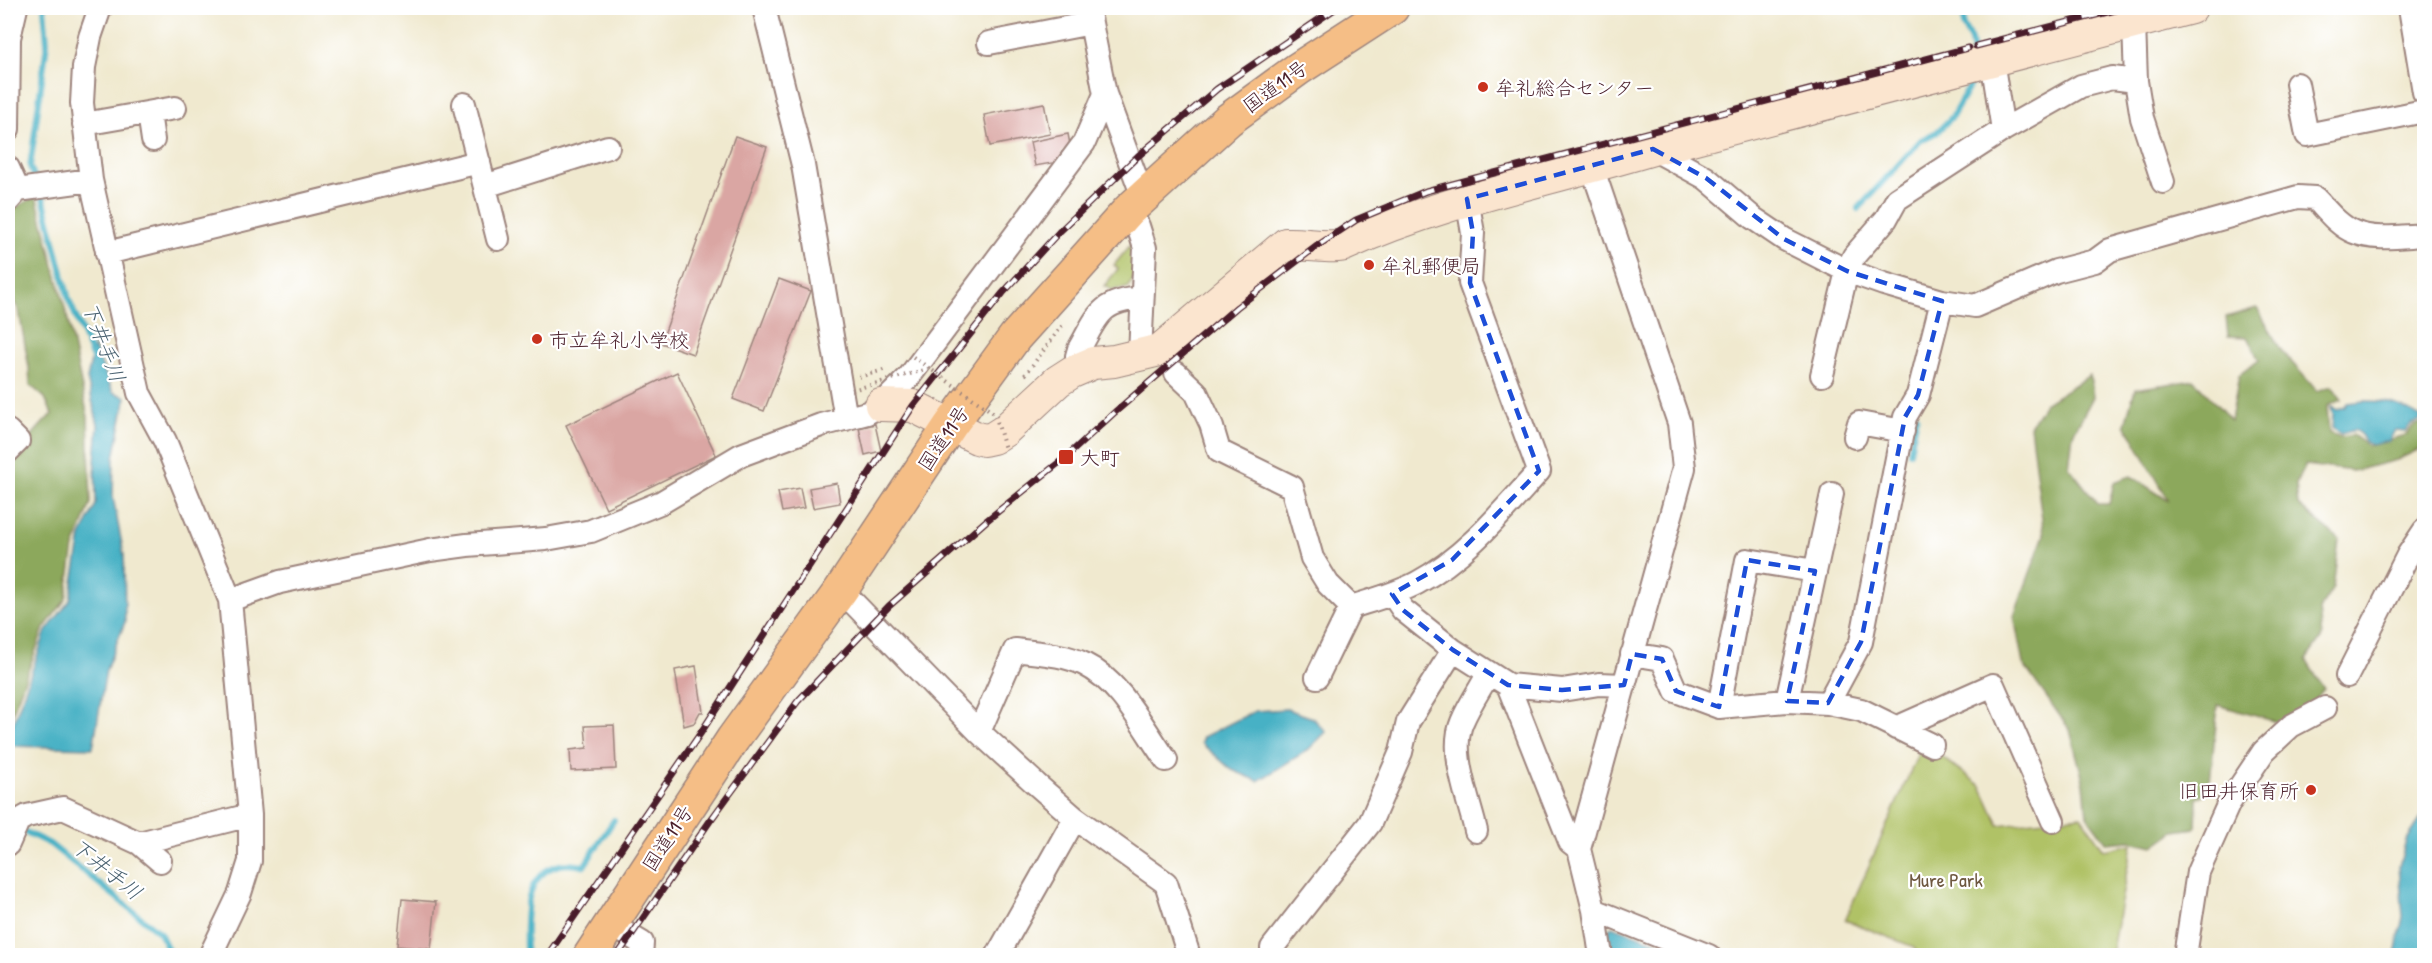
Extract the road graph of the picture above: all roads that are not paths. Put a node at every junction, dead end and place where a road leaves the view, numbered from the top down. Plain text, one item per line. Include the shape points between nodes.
1 (16, 8) edge
2 (100, 8) edge
3 (764, 8) edge
4 (1392, 8) edge
5 (2191, 8) edge
6 (2410, 8) edge
7 (1089, 15) edge
8 (2134, 23) junction
9 (8, 39) edge
10 (989, 43) dead end
11 (1992, 60) junction
12 (2136, 81) junction
13 (2297, 84) dead end
14 (2424, 92) edge
15 (1105, 94) junction
16 (464, 104) dead end
17 (175, 108) dead end
18 (2424, 111) edge
19 (148, 113) junction
20 (84, 124) junction
21 (8, 129) edge
22 (2003, 130) junction
23 (153, 140) dead end
24 (608, 147) dead end
25 (1653, 149) junction
26 (479, 162) junction
27 (1592, 167) junction
28 (8, 168) edge
29 (91, 180) junction
30 (2163, 182) dead end
31 (485, 186) junction
32 (18, 193) edge
33 (1467, 200) junction
34 (1136, 204) junction
35 (2424, 235) edge
36 (498, 239) dead end
37 (107, 253) junction
38 (1847, 271) junction
39 (1142, 298) junction
40 (1942, 301) junction
41 (1140, 354) junction
42 (1082, 368) junction
43 (1176, 373) dead end
44 (1822, 375) dead end
45 (881, 405) junction
46 (846, 419) junction
47 (950, 426) junction
48 (8, 431) edge
49 (1903, 431) junction
50 (1855, 437) dead end
51 (8, 451) edge
52 (1832, 494) dead end
53 (2424, 531) edge
54 (1815, 571) junction
55 (841, 590) junction
56 (1392, 594) junction
57 (230, 600) junction
58 (1351, 607) junction
59 (1453, 650) junction
60 (1632, 654) junction
61 (2348, 675) dead end
62 (1317, 676) dead end
63 (1498, 679) junction
64 (1624, 685) junction
65 (1787, 700) junction
66 (1828, 703) junction
67 (1719, 707) junction
68 (2325, 708) dead end
69 (1896, 728) junction
70 (979, 732) junction
71 (1932, 745) dead end
72 (1166, 760) dead end
73 (250, 815) junction
74 (1075, 818) junction
75 (2053, 821) dead end
76 (1476, 831) dead end
77 (12, 833) edge
78 (139, 843) junction
79 (1579, 849) junction
80 (160, 861) dead end
81 (1594, 910) junction
82 (610, 924) junction
83 (210, 956) edge
84 (590, 956) edge
85 (641, 956) edge
86 (997, 956) edge
87 (1189, 956) edge
88 (1273, 956) edge
89 (1601, 956) edge
90 (1709, 956) edge
91 (2185, 956) edge

1 - 9 street
2 - 20 street via 84,67
3 - 46 street via 803,165
4 - 34 highway, 国道11号 via 1228,120
5 - 8 street
6 - 14 street
7 - 10 street
7 - 15 street
8 - 11 street
8 - 12 street
9 - 21 street
11 - 22 street
11 - 25 street
12 - 22 street via 2112,78 2081,86
12 - 30 street via 2142,118
13 - 18 street via 2307,135
15 - 34 street
15 - 45 street via 1084,143 909,377
16 - 26 street
17 - 19 street
19 - 20 street
19 - 23 street
20 - 29 street
22 - 38 street via 1897,199
24 - 31 street
25 - 27 street
25 - 38 street via 1706,178 1784,239
26 - 31 street
26 - 37 street
27 - 33 street
27 - 60 street via 1678,423 1684,468
28 - 32 street
29 - 32 street
29 - 37 street
31 - 36 street
33 - 41 street via 1344,245 1330,248 1286,244 1160,350
33 - 56 street via 1473,233 1470,283 1539,471 1452,560
34 - 39 street via 1145,248
34 - 47 highway, 国道11号 via 1015,337
35 - 40 street via 2382,237 2354,232 2315,198 2298,197 2110,250 2095,261 2056,271 1975,306
37 - 57 street via 139,393 165,441
38 - 40 street
38 - 44 street
39 - 41 street
39 - 42 street via 1102,309 1079,349 1077,356
40 - 49 street via 1918,395 1905,417
41 - 42 street
42 - 47 street via 1058,381 993,438 984,440
43 - 58 street via 1196,392 1219,451 1292,487 1312,558 1328,584
45 - 46 street
45 - 47 street via 914,406
46 - 57 street via 741,456 662,501 591,531 430,550 280,582
47 - 55 highway, 国道11号
48 - 51 street via 18,441
49 - 50 street via 1859,423
49 - 66 street via 1861,642
52 - 54 street
53 - 61 street
54 - 65 street
54 - 67 street via 1747,560
55 - 70 street
55 - 82 highway, 国道11号 via 733,739
56 - 58 street
56 - 59 street via 1403,610
57 - 73 street
58 - 62 street
59 - 63 street
59 - 88 street via 1408,722 1401,752 1370,823 1272,948
60 - 64 street
60 - 67 street via 1662,659 1676,691
63 - 64 street via 1562,690 1599,684
63 - 76 street via 1461,723 1457,739 1458,759
63 - 79 street via 1570,842
64 - 79 street
65 - 66 street
65 - 67 street
66 - 69 street via 1861,710
68 - 91 street via 2291,726 2264,751 2229,803 2198,872
69 - 71 street
69 - 75 street via 1993,685
70 - 72 street via 1015,650 1084,664 1101,676 1121,696
70 - 74 street
73 - 78 street
73 - 83 street via 250,861 240,893
74 - 86 street
74 - 87 street via 1166,883
77 - 78 street via 27,816 63,807
78 - 80 street
79 - 81 street
81 - 89 street
81 - 90 street
82 - 84 highway, 国道11号
82 - 85 street via 642,944

